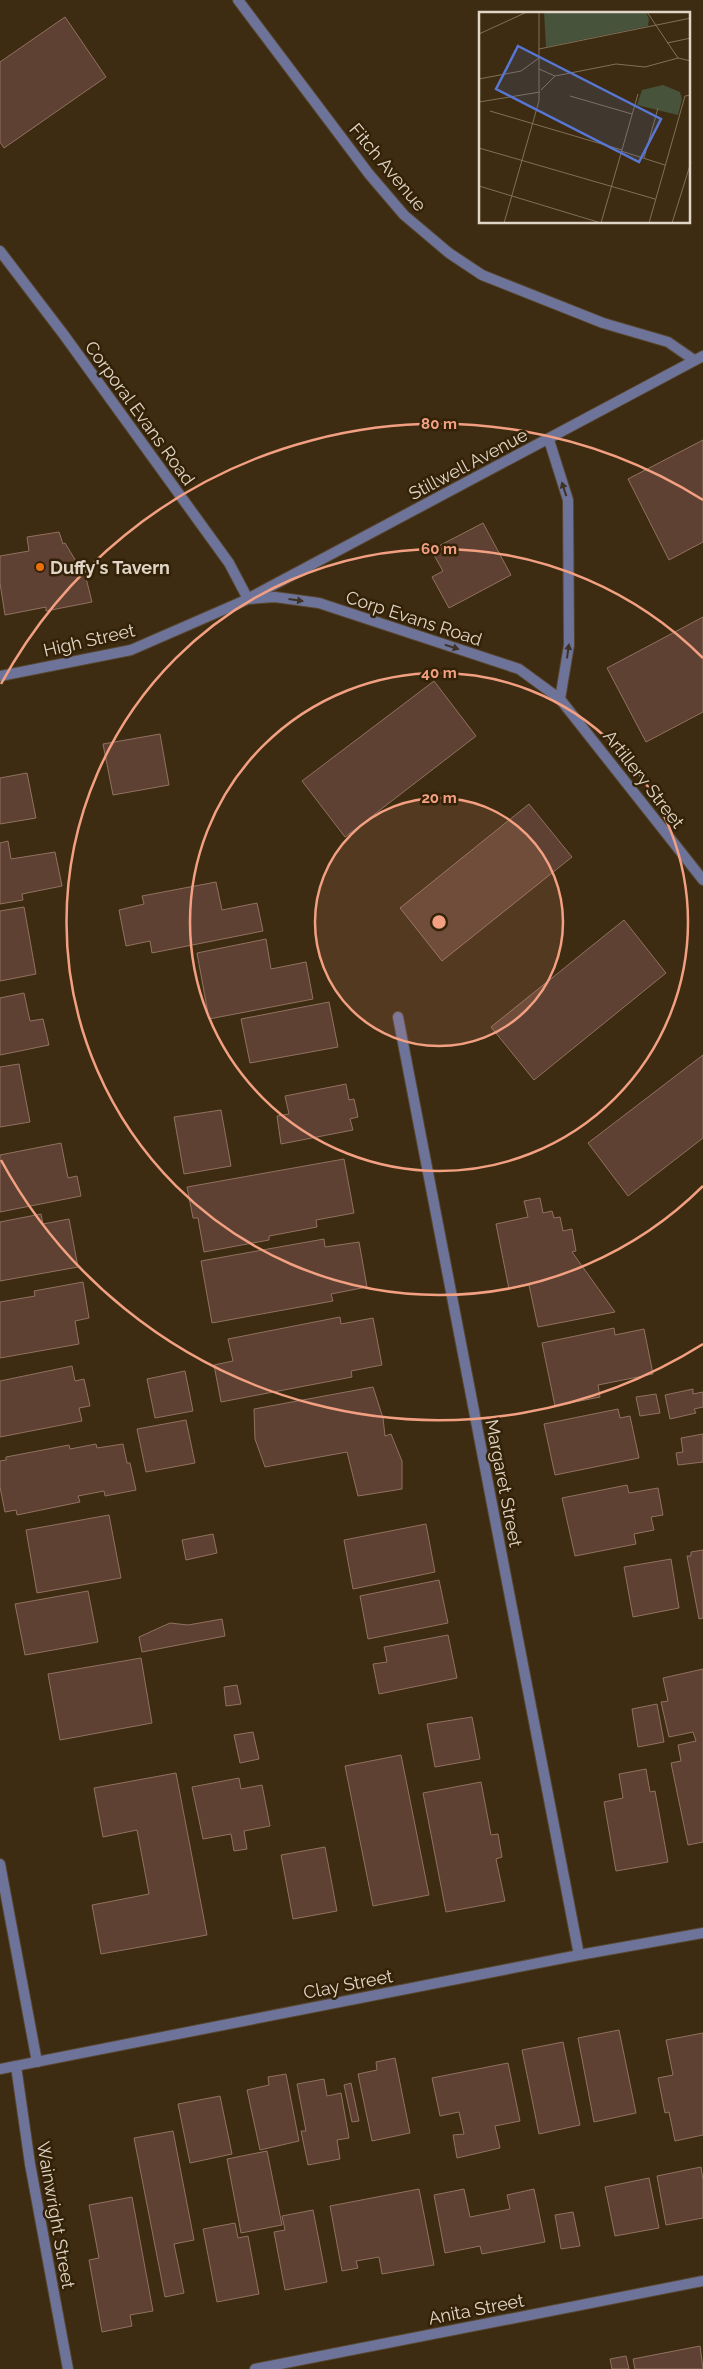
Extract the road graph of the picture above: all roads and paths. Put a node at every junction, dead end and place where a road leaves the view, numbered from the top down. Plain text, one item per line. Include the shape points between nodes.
1 (238, 0) edge
2 (0, 251) edge
3 (699, 358) edge
4 (549, 440) junction
5 (248, 599) junction
6 (0, 676) edge
7 (560, 699) junction
8 (703, 880) edge
9 (398, 1018) dead end
10 (0, 1864) edge
11 (703, 1933) edge
12 (579, 1955) junction
13 (37, 2062) junction
14 (16, 2066) junction
15 (0, 2069) edge
16 (703, 2281) edge
17 (68, 2369) edge
18 (255, 2369) edge

1 - 3 street, Fitch Avenue via 369,174 404,215 449,253 482,274 603,324 668,342
2 - 5 street, Corporal Evans Road via 229,563
3 - 4 street, Stillwell Avenue
4 - 5 street, Stillwell Avenue
7 -> 4 street via 569,645 568,500
5 - 6 street, High Street via 131,650
5 -> 7 street, Corp Evans Road via 275,597 319,603 519,669
7 - 8 street, Artillery Street
9 - 12 street, Margaret Street
10 - 13 street
11 - 12 street, Clay Street
12 - 13 street, Clay Street
13 - 14 street, Clay Street
14 - 15 street, Clay Street
14 - 17 street, Wainwright Street via 30,2164
16 - 18 street, Anita Street

